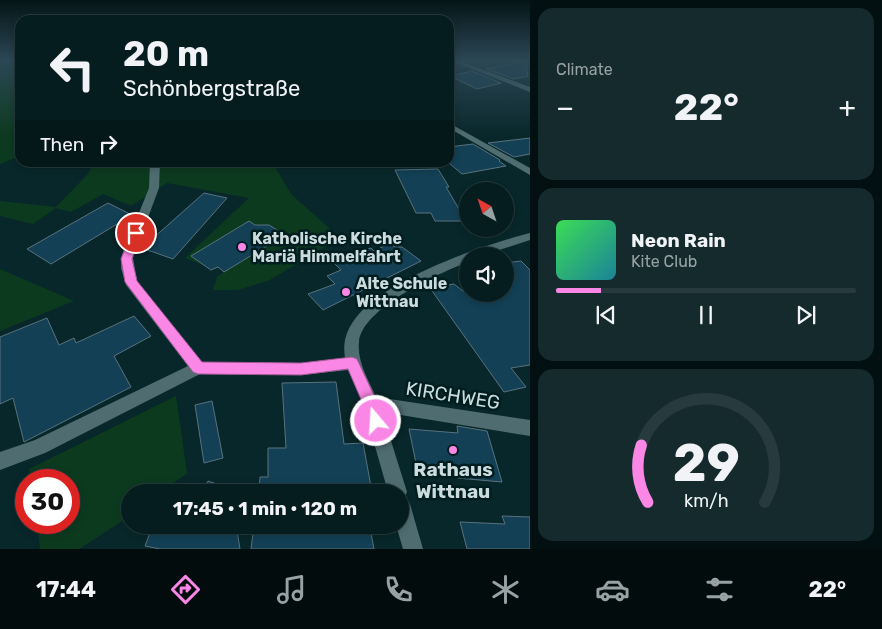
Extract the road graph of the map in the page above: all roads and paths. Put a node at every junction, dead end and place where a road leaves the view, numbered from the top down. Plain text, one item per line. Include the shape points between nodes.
1 (454, 128) edge
2 (155, 167) edge
3 (530, 172) edge
4 (530, 236) edge
5 (498, 247) edge
6 (459, 260) edge
7 (352, 363) junction
8 (198, 368) junction
9 (371, 404) junction
10 (530, 428) edge
11 (0, 461) edge
12 (395, 484) edge
13 (409, 534) edge
14 (413, 549) edge

1 - 3 street
2 - 8 street via 154,188 126,259 131,282
4 - 5 street
6 - 7 street via 404,286 366,316 352,338
7 - 8 street via 301,369
7 - 9 street
8 - 11 street via 39,447
9 - 10 street, KIRCHWEG
9 - 12 street
13 - 14 street

